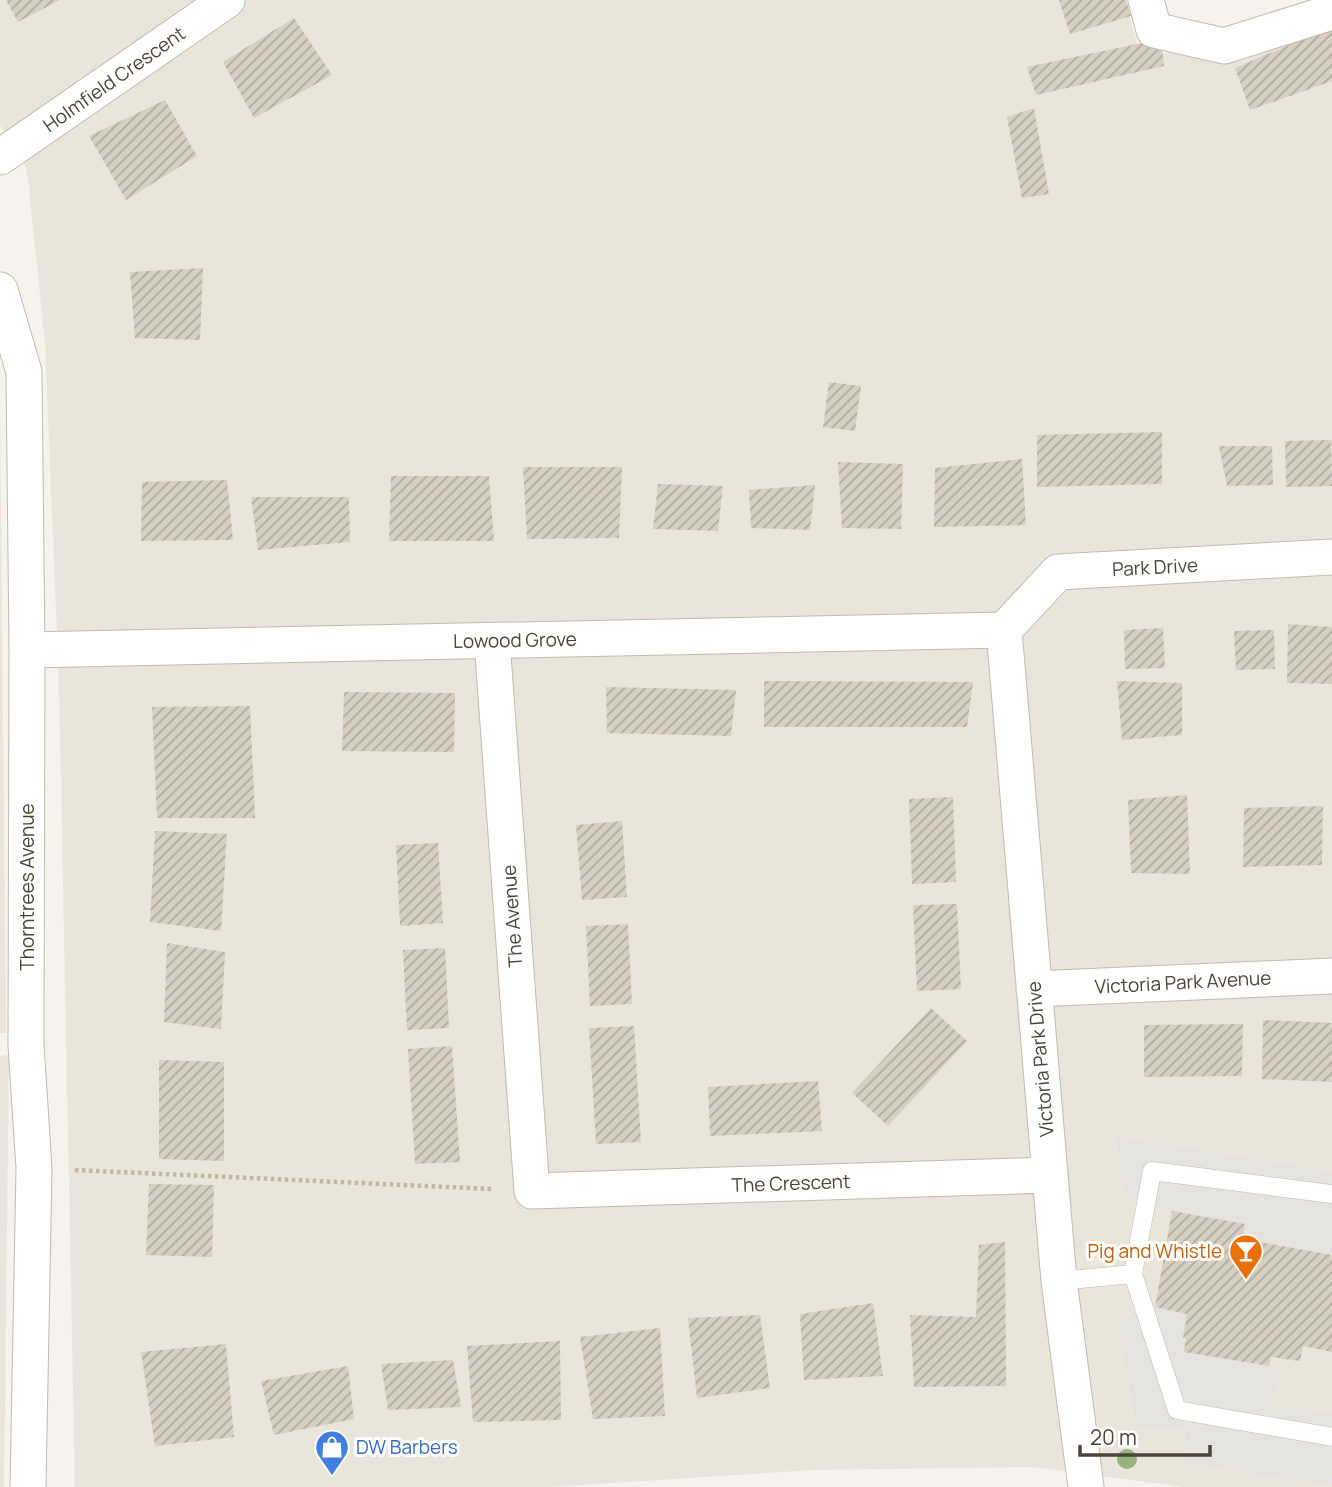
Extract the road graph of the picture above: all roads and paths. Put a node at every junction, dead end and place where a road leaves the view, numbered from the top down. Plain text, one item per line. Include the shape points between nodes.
1 (227, 0) edge
2 (1146, 0) edge
3 (1332, 12) edge
4 (0, 157) edge
5 (0, 290) edge
6 (1332, 556) edge
7 (1004, 630) junction
8 (492, 641) junction
9 (27, 650) junction
10 (1332, 976) edge
11 (1034, 989) junction
12 (34, 1168) junction
13 (1050, 1175) junction
14 (532, 1191) junction
15 (1332, 1194) edge
16 (1133, 1274) junction
17 (1059, 1281) junction
18 (1332, 1437) edge
19 (28, 1487) edge
20 (1086, 1487) edge

1 - 4 street, Holmfield Crescent
2 - 3 street via 1154,30 1224,46
5 - 9 street, Thorntrees Avenue via 24,372
6 - 7 street, Park Drive via 1058,572
7 - 8 street, Lowood Grove
7 - 11 street, Victoria Park Drive
8 - 9 street, Lowood Grove
8 - 14 street, The Avenue
9 - 12 street, Thorntrees Avenue via 26,1045
10 - 11 street, Victoria Park Avenue
11 - 13 street, Victoria Park Drive
12 - 14 path
12 - 19 street, Thorntrees Avenue
13 - 14 street, The Crescent
13 - 17 street, Victoria Park Drive
15 - 16 lane via 1152,1171
16 - 17 lane
16 - 18 lane via 1177,1410
17 - 20 street, Victoria Park Drive

